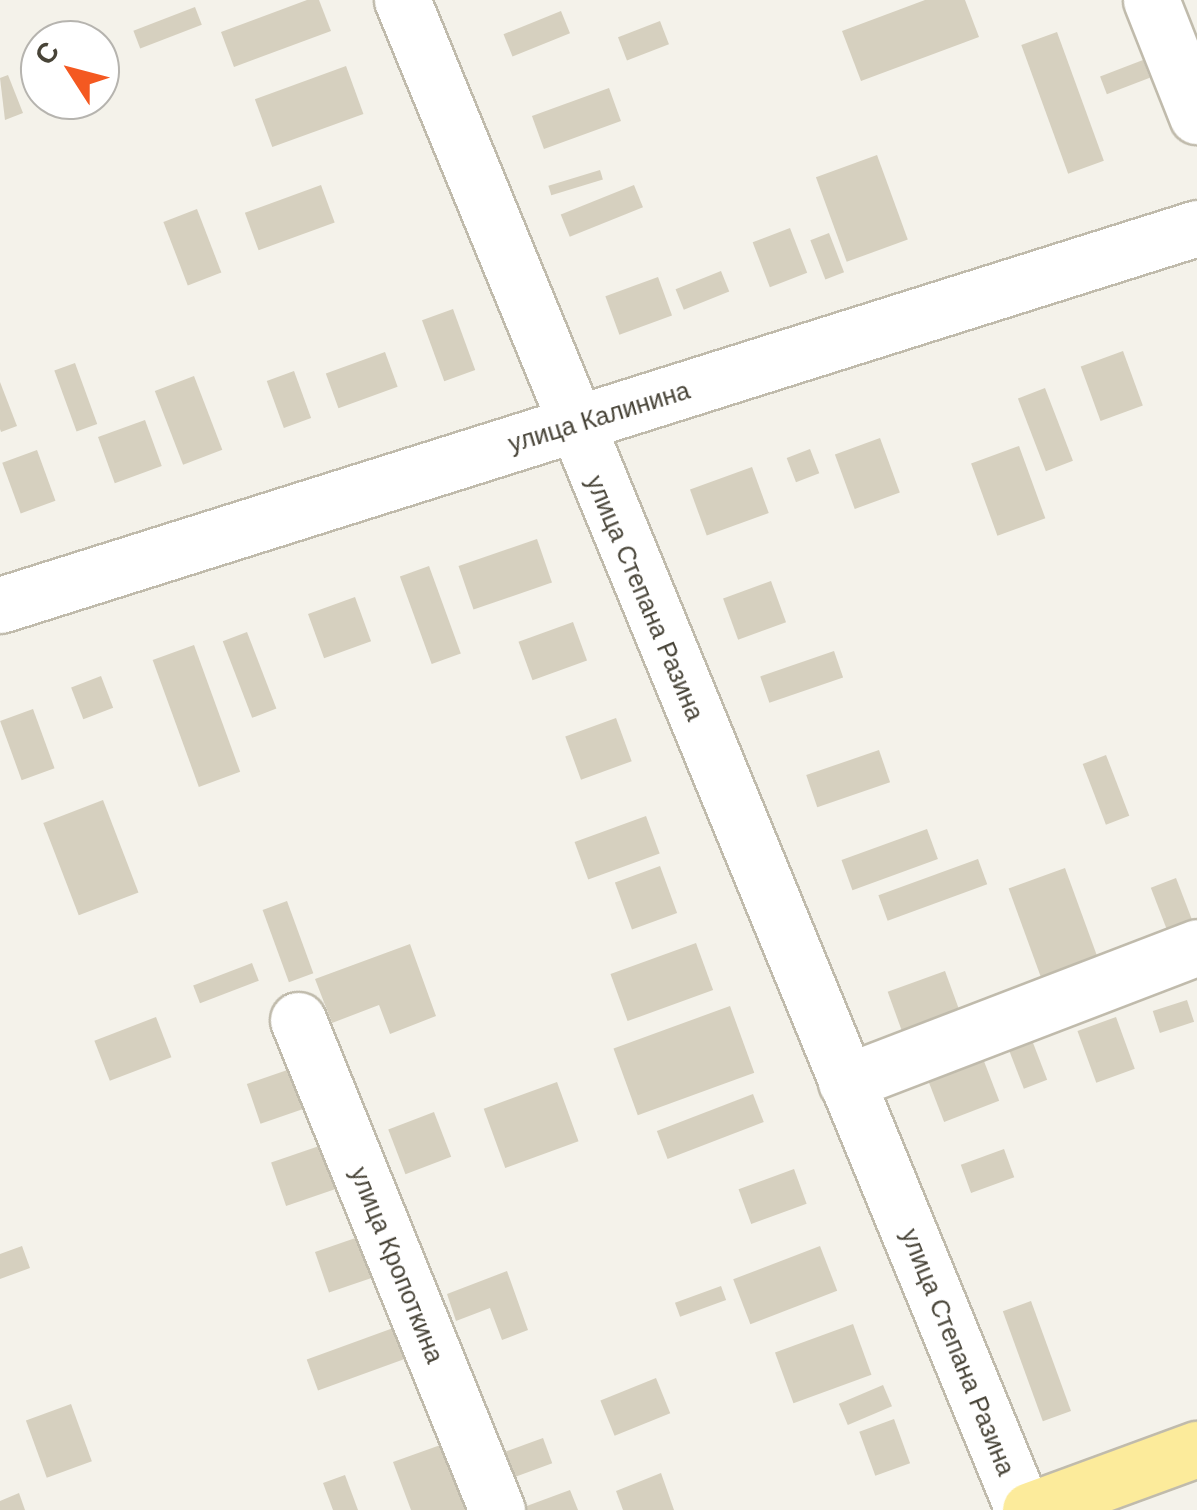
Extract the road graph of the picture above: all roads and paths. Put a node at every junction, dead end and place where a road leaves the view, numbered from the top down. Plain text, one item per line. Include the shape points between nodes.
1 (402, 0) edge
2 (1151, 0) edge
3 (1197, 116) edge
4 (1197, 228) edge
5 (574, 425) junction
6 (0, 605) edge
7 (1197, 947) edge
8 (298, 1020) dead end
9 (846, 1082) junction
10 (1197, 1449) edge
11 (497, 1510) edge
12 (1027, 1510) edge

1 - 5 street, улица Степана Разина
2 - 3 street
4 - 5 street, улица Калинина
5 - 6 street, улица Калинина
5 - 9 street, улица Степана Разина
7 - 9 street
8 - 11 street, улица Кропоткина
9 - 12 street, улица Степана Разина
10 - 12 main road

